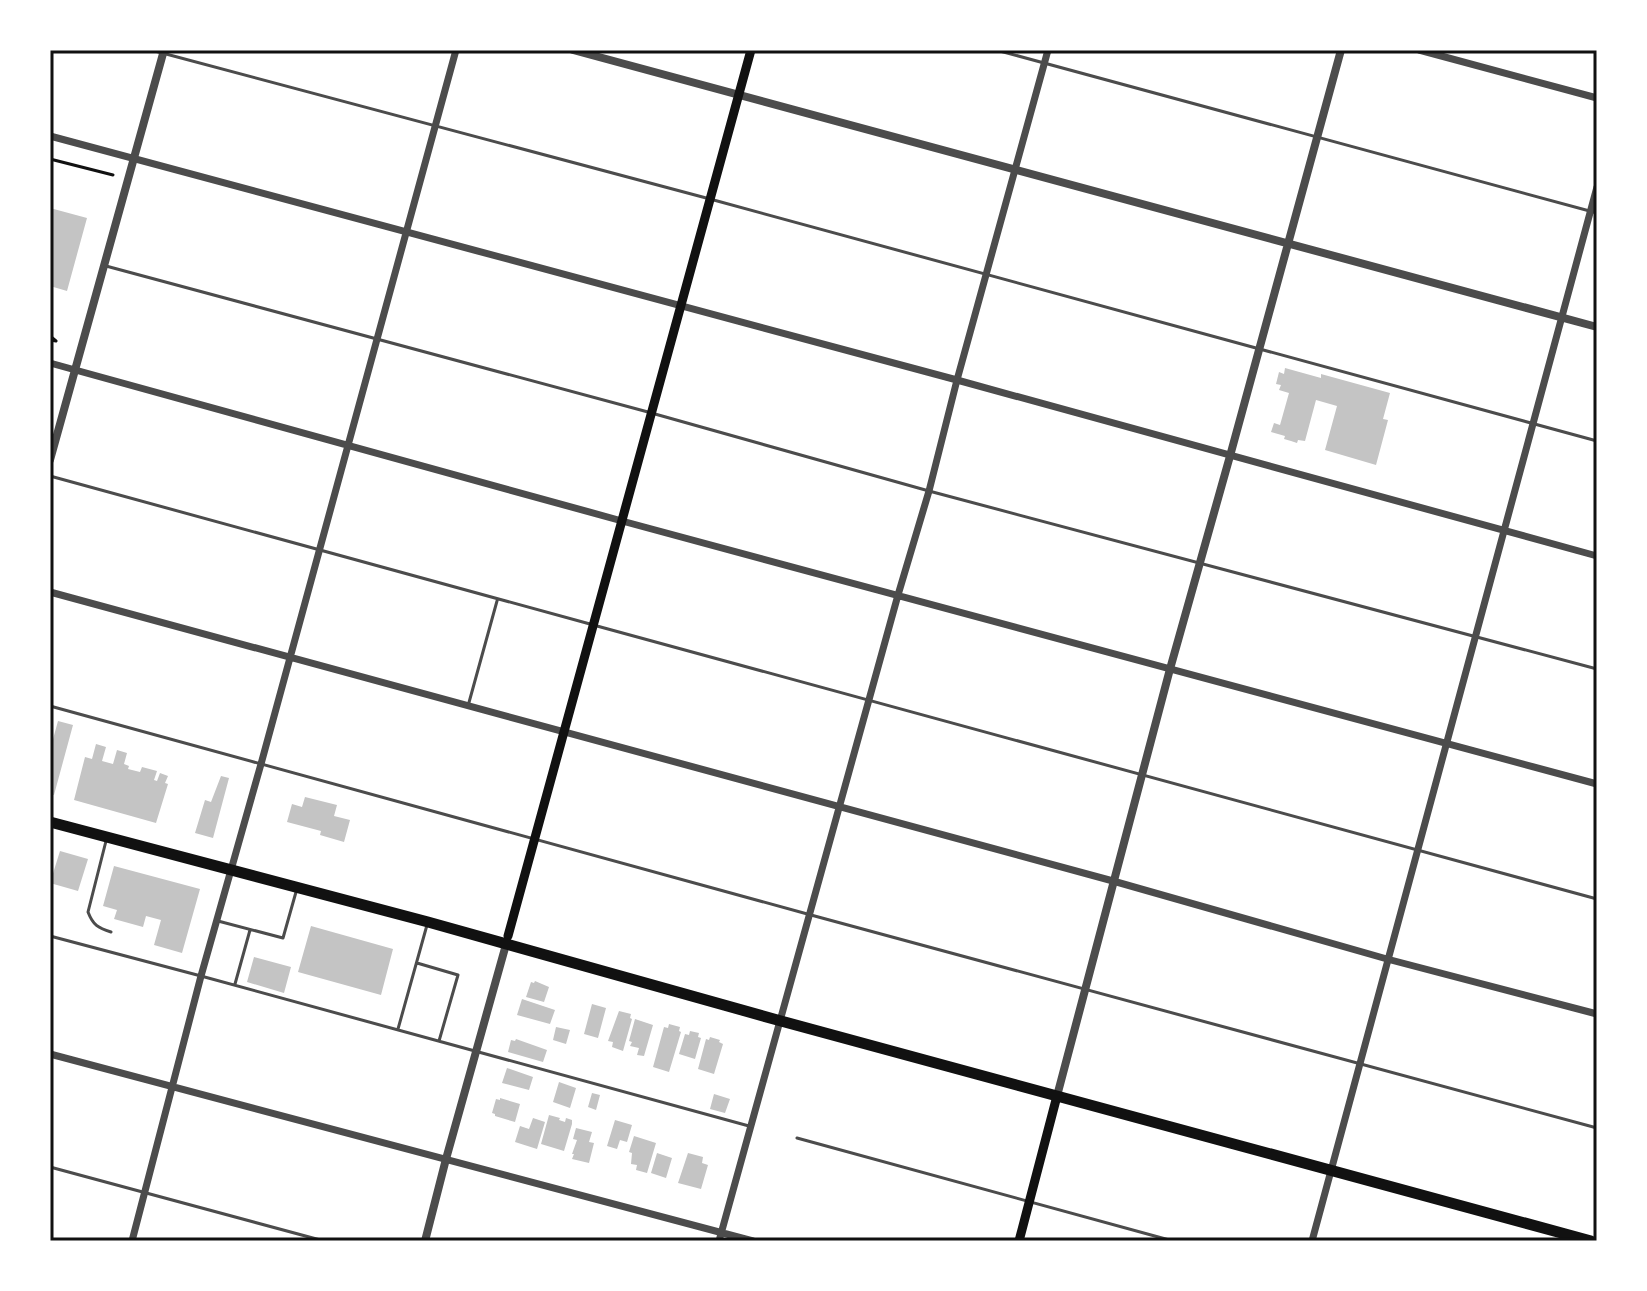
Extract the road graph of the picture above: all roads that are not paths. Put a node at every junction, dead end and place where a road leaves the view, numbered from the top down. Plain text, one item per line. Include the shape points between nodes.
1 (151, 50) edge
2 (456, 50) edge
3 (573, 50) edge
4 (751, 50) edge
5 (996, 50) edge
6 (1048, 50) edge
7 (1341, 50) edge
8 (1419, 50) edge
9 (164, 52) edge
10 (1044, 63) junction
11 (738, 95) junction
12 (1597, 98) edge
13 (434, 127) junction
14 (50, 136) edge
15 (1316, 137) junction
16 (133, 159) junction
17 (1015, 169) junction
18 (1597, 187) edge
19 (710, 199) junction
20 (1594, 212) edge
21 (405, 233) junction
22 (1288, 242) junction
23 (104, 265) junction
24 (986, 274) junction
25 (680, 306) junction
26 (1561, 317) junction
27 (1597, 327) edge
28 (376, 340) junction
29 (1259, 349) junction
30 (50, 363) edge
31 (74, 369) junction
32 (957, 380) junction
33 (651, 413) junction
34 (1532, 423) junction
35 (1597, 441) edge
36 (348, 444) junction
37 (1230, 456) junction
38 (50, 460) edge
39 (50, 476) edge
40 (929, 491) junction
41 (622, 521) junction
42 (1504, 531) junction
43 (320, 550) junction
44 (1597, 556) edge
45 (1199, 562) junction
46 (50, 592) edge
47 (898, 595) junction
48 (497, 600) junction
49 (594, 626) junction
50 (1475, 637) junction
51 (290, 657) junction
52 (1170, 669) junction
53 (1597, 669) edge
54 (869, 701) junction
55 (50, 706) edge
56 (468, 706) junction
57 (564, 731) junction
58 (1446, 743) junction
59 (261, 764) junction
60 (1142, 774) junction
61 (1597, 784) edge
62 (840, 807) junction
63 (50, 822) edge
64 (107, 838) junction
65 (535, 840) junction
66 (1417, 849) junction
67 (231, 871) junction
68 (1113, 881) junction
69 (297, 888) junction
70 (1597, 899) edge
71 (811, 915) junction
72 (218, 921) junction
73 (428, 922) junction
74 (250, 930) junction
75 (111, 932) dead end
76 (50, 936) edge
77 (507, 940) junction
78 (1387, 959) junction
79 (417, 963) junction
80 (201, 976) junction
81 (235, 985) junction
82 (1086, 990) junction
83 (1597, 1014) edge
84 (781, 1021) junction
85 (398, 1029) junction
86 (439, 1041) junction
87 (476, 1051) junction
88 (50, 1054) edge
89 (1359, 1064) junction
90 (172, 1087) junction
91 (1057, 1096) junction
92 (751, 1127) junction
93 (1597, 1128) edge
94 (797, 1138) dead end
95 (446, 1159) junction
96 (50, 1167) edge
97 (1331, 1170) junction
98 (145, 1193) junction
99 (1030, 1201) junction
100 (720, 1237) edge
101 (132, 1241) edge
102 (324, 1241) edge
103 (425, 1241) edge
104 (753, 1241) edge
105 (1019, 1241) edge
106 (1173, 1241) edge
107 (1312, 1241) edge
108 (1591, 1241) edge

1 - 9 lane
2 - 13 street
3 - 11 street
4 - 11 main road
5 - 10 lane
6 - 10 street
7 - 15 street
8 - 12 street
9 - 13 lane
9 - 16 street
10 - 15 lane
10 - 17 street
11 - 17 street
11 - 19 main road
13 - 19 lane
13 - 21 street
14 - 16 street
15 - 20 lane
15 - 22 street
16 - 21 street
16 - 23 street
17 - 22 street
17 - 24 street
18 - 20 street
19 - 24 lane
19 - 25 main road
20 - 26 street
21 - 25 street
21 - 28 street
22 - 26 street
22 - 29 street
23 - 28 lane
23 - 31 street
24 - 29 lane
24 - 32 street
25 - 32 street
25 - 33 main road
26 - 27 street
26 - 34 street
28 - 33 lane
28 - 36 street
29 - 34 lane
29 - 37 street
30 - 31 street
31 - 36 street
31 - 38 street
32 - 37 street
32 - 40 street
33 - 40 lane
33 - 41 main road
34 - 35 lane
34 - 42 street
36 - 41 street
36 - 43 street
37 - 42 street
37 - 45 street
39 - 43 lane
40 - 45 lane
40 - 47 street
41 - 47 street
41 - 49 main road
42 - 44 street
42 - 50 street
43 - 48 lane
43 - 51 street
45 - 50 lane
45 - 52 street
46 - 51 street
47 - 52 street
47 - 54 street
48 - 49 lane
48 - 56 lane
49 - 54 lane
49 - 57 main road
50 - 53 lane
50 - 58 street
51 - 56 street
51 - 59 street
52 - 58 street
52 - 60 street
54 - 60 lane
54 - 62 street
55 - 59 lane
56 - 57 street
57 - 62 street
57 - 65 main road
58 - 61 street
58 - 66 street
59 - 65 lane
59 - 67 street
60 - 66 lane
60 - 68 street
62 - 68 street
62 - 71 street
63 - 64 main road
64 - 67 main road
64 - 75 lane via 88,912 92,923
65 - 71 lane
65 - 77 main road
66 - 70 lane
66 - 78 street
67 - 69 main road
67 - 72 street
68 - 78 street
68 - 82 street
69 - 73 main road
69 - 74 lane via 283,938
71 - 82 lane
71 - 84 street
72 - 74 lane
72 - 80 street
73 - 77 main road
73 - 79 lane
74 - 81 lane
76 - 80 lane
77 - 84 main road
77 - 87 street
78 - 83 street
78 - 89 street
79 - 85 lane
79 - 86 lane via 458,975
80 - 81 lane
80 - 90 street
81 - 85 lane
82 - 89 lane
82 - 91 street
84 - 91 main road
84 - 92 street
85 - 86 lane
86 - 87 lane
87 - 92 lane
87 - 95 street
88 - 90 street
89 - 93 lane
89 - 97 street
90 - 95 street
90 - 98 street
91 - 97 main road
91 - 99 main road
92 - 100 street
94 - 99 lane
95 - 100 street
95 - 103 street
96 - 98 lane
97 - 107 street
97 - 108 main road
98 - 101 street
98 - 102 lane
99 - 105 main road
99 - 106 lane
100 - 104 street

